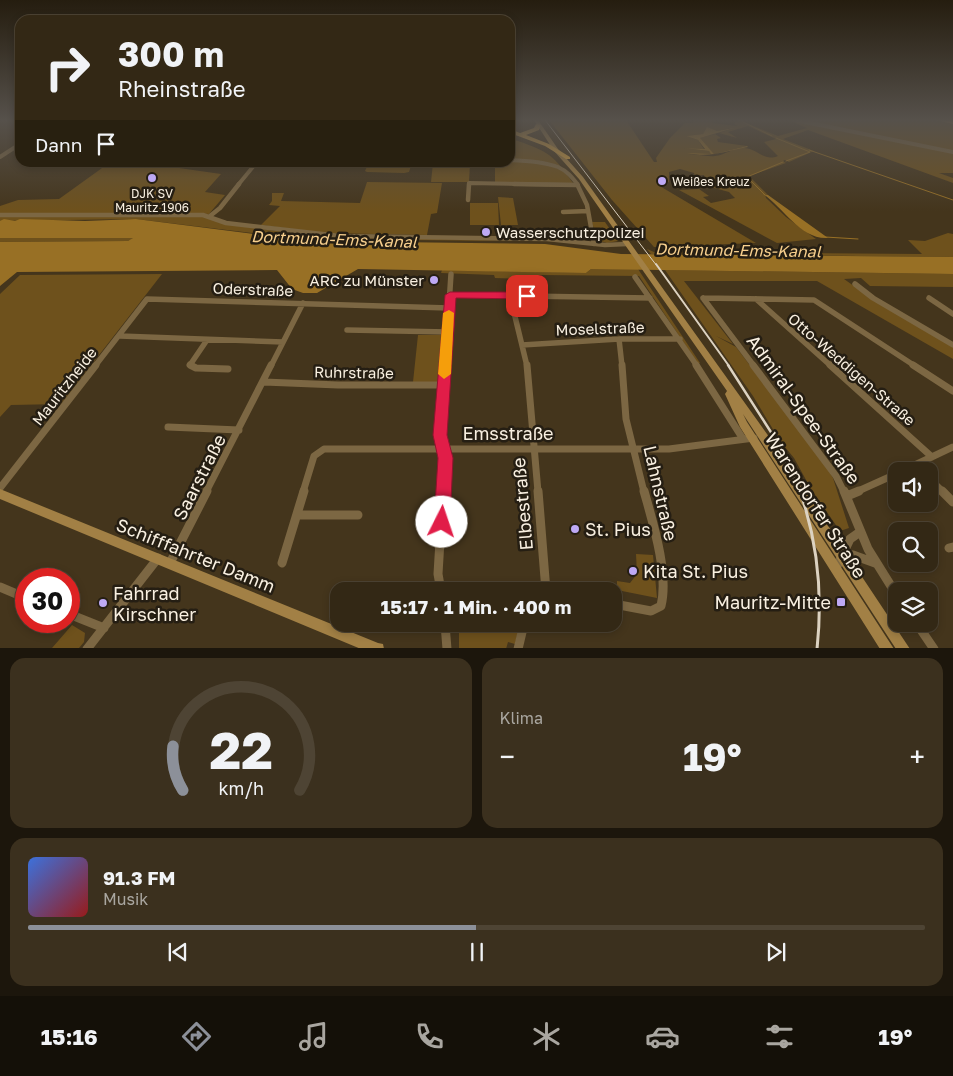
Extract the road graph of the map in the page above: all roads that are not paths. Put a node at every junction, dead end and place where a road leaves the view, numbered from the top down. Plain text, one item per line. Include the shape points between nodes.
1 (557, 150) edge
2 (558, 150) edge
3 (568, 158) joint
4 (515, 164) edge
5 (253, 167) edge
6 (580, 178) junction
7 (577, 185) junction
8 (468, 200) dead end
9 (588, 211) junction
10 (563, 212) dead end
11 (0, 215) edge
12 (210, 216) junction
13 (594, 244) junction
14 (627, 244) junction
15 (451, 274) dead end
16 (635, 277) dead end
17 (855, 284) dead end
18 (450, 295) junction
19 (510, 296) junction
20 (650, 298) junction
21 (929, 298) dead end
22 (147, 299) joint
23 (756, 299) junction
24 (303, 303) junction
25 (449, 308) junction
26 (953, 314) edge
27 (347, 330) dead end
28 (448, 332) junction
29 (120, 336) junction
30 (619, 339) junction
31 (680, 339) junction
32 (207, 340) junction
33 (283, 342) junction
34 (522, 345) junction
35 (953, 345) edge
36 (228, 369) dead end
37 (720, 377) junction
38 (264, 382) junction
39 (444, 385) junction
40 (953, 391) edge
41 (168, 428) dead end
42 (239, 430) junction
43 (764, 437) junction
44 (748, 439) junction
45 (953, 447) edge
46 (444, 449) junction
47 (534, 450) junction
48 (635, 450) junction
49 (932, 457) junction
50 (922, 462) edge
51 (888, 478) edge
52 (938, 487) edge
53 (0, 488) edge
54 (0, 494) edge
55 (847, 496) junction
56 (953, 502) edge
57 (297, 515) junction
58 (358, 515) dead end
59 (860, 532) junction
60 (842, 554) junction
61 (158, 558) junction
62 (282, 562) dead end
63 (170, 563) junction
64 (875, 563) junction
65 (836, 568) junction
66 (439, 582) edge
67 (545, 582) edge
68 (888, 582) edge
69 (0, 587) edge
70 (15, 593) edge
71 (622, 606) edge
72 (80, 618) edge
73 (104, 628) junction
74 (445, 632) edge
75 (522, 632) edge
76 (923, 632) edge
77 (87, 648) edge
78 (378, 648) edge
79 (446, 648) edge
80 (518, 648) edge
81 (888, 648) edge
82 (904, 648) edge
83 (934, 648) edge

1 - 6 main road, Warendorfer Straße
2 - 3 highway
3 - 6 main road, Warendorfer Straße
4 - 7 street via 544,164 566,171
5 - 12 street
6 - 14 main road, Warendorfer Straße
7 - 8 street via 469,183
7 - 9 street
9 - 10 street
9 - 13 street
11 - 12 street
12 - 13 street via 226,223 340,236 547,239
13 - 14 street
14 - 37 main road, Warendorfer Straße
15 - 18 street
16 - 20 street, Warendorfer Straße
17 - 35 street
18 - 19 street
18 - 25 street
19 - 20 street
19 - 34 street, Elbestraße
20 - 31 street, Warendorfer Straße
21 - 26 street
22 - 24 street, Oderstraße
22 - 29 street, Mauritzheide
23 - 40 street via 814,300
23 - 49 street, Otto-Weddigen-Straße
23 - 55 street, Admiral-Spee-Straße via 703,298 830,468
24 - 25 street, Oderstraße
24 - 33 street, Saarstraße
25 - 28 street
27 - 28 street
28 - 39 street
29 - 32 street
29 - 53 street, Mauritzheide
30 - 31 street, Moselstraße
30 - 34 street, Moselstraße
30 - 48 street, Lahnstraße via 626,417
31 - 44 street, Warendorfer Straße
32 - 33 street
32 - 36 street via 190,365
33 - 38 street, Saarstraße
34 - 47 street, Elbestraße via 529,382
37 - 43 main road, Warendorfer Straße
37 - 44 main road, Warendorfer Straße
38 - 39 street, Ruhrstraße
38 - 42 street, Saarstraße
39 - 46 street via 440,435
41 - 42 street, Saarstraße
42 - 63 street, Saarstraße
43 - 44 street, Emsstraße
43 - 60 main road, Warendorfer Straße
44 - 48 street, Emsstraße
44 - 65 main road, Warendorfer Straße
45 - 49 street
46 - 47 street, Emsstraße
46 - 57 street, Emsstraße via 318,451
46 - 66 street
47 - 48 street, Emsstraße
47 - 67 street, Elbestraße
48 - 71 street, Lahnstraße via 656,538 663,598 661,606 651,611
49 - 50 street
51 - 55 street
52 - 56 street
54 - 61 main road, Schifffahrter Damm
55 - 59 street, Admiral-Spee-Straße
57 - 58 street
57 - 62 street, Emsstraße
59 - 60 street via 850,539
59 - 64 street, Warendorfer Straße
60 - 64 street, Warendorfer Straße
60 - 65 street
60 - 82 main road, Warendorfer Straße
61 - 63 main road, Schifffahrter Damm
61 - 73 street
63 - 78 main road, Schifffahrter Damm
64 - 68 street, Warendorfer Straße
65 - 81 main road, Warendorfer Straße
69 - 70 street
72 - 73 street
73 - 77 street
74 - 79 street
75 - 80 street
76 - 83 street

